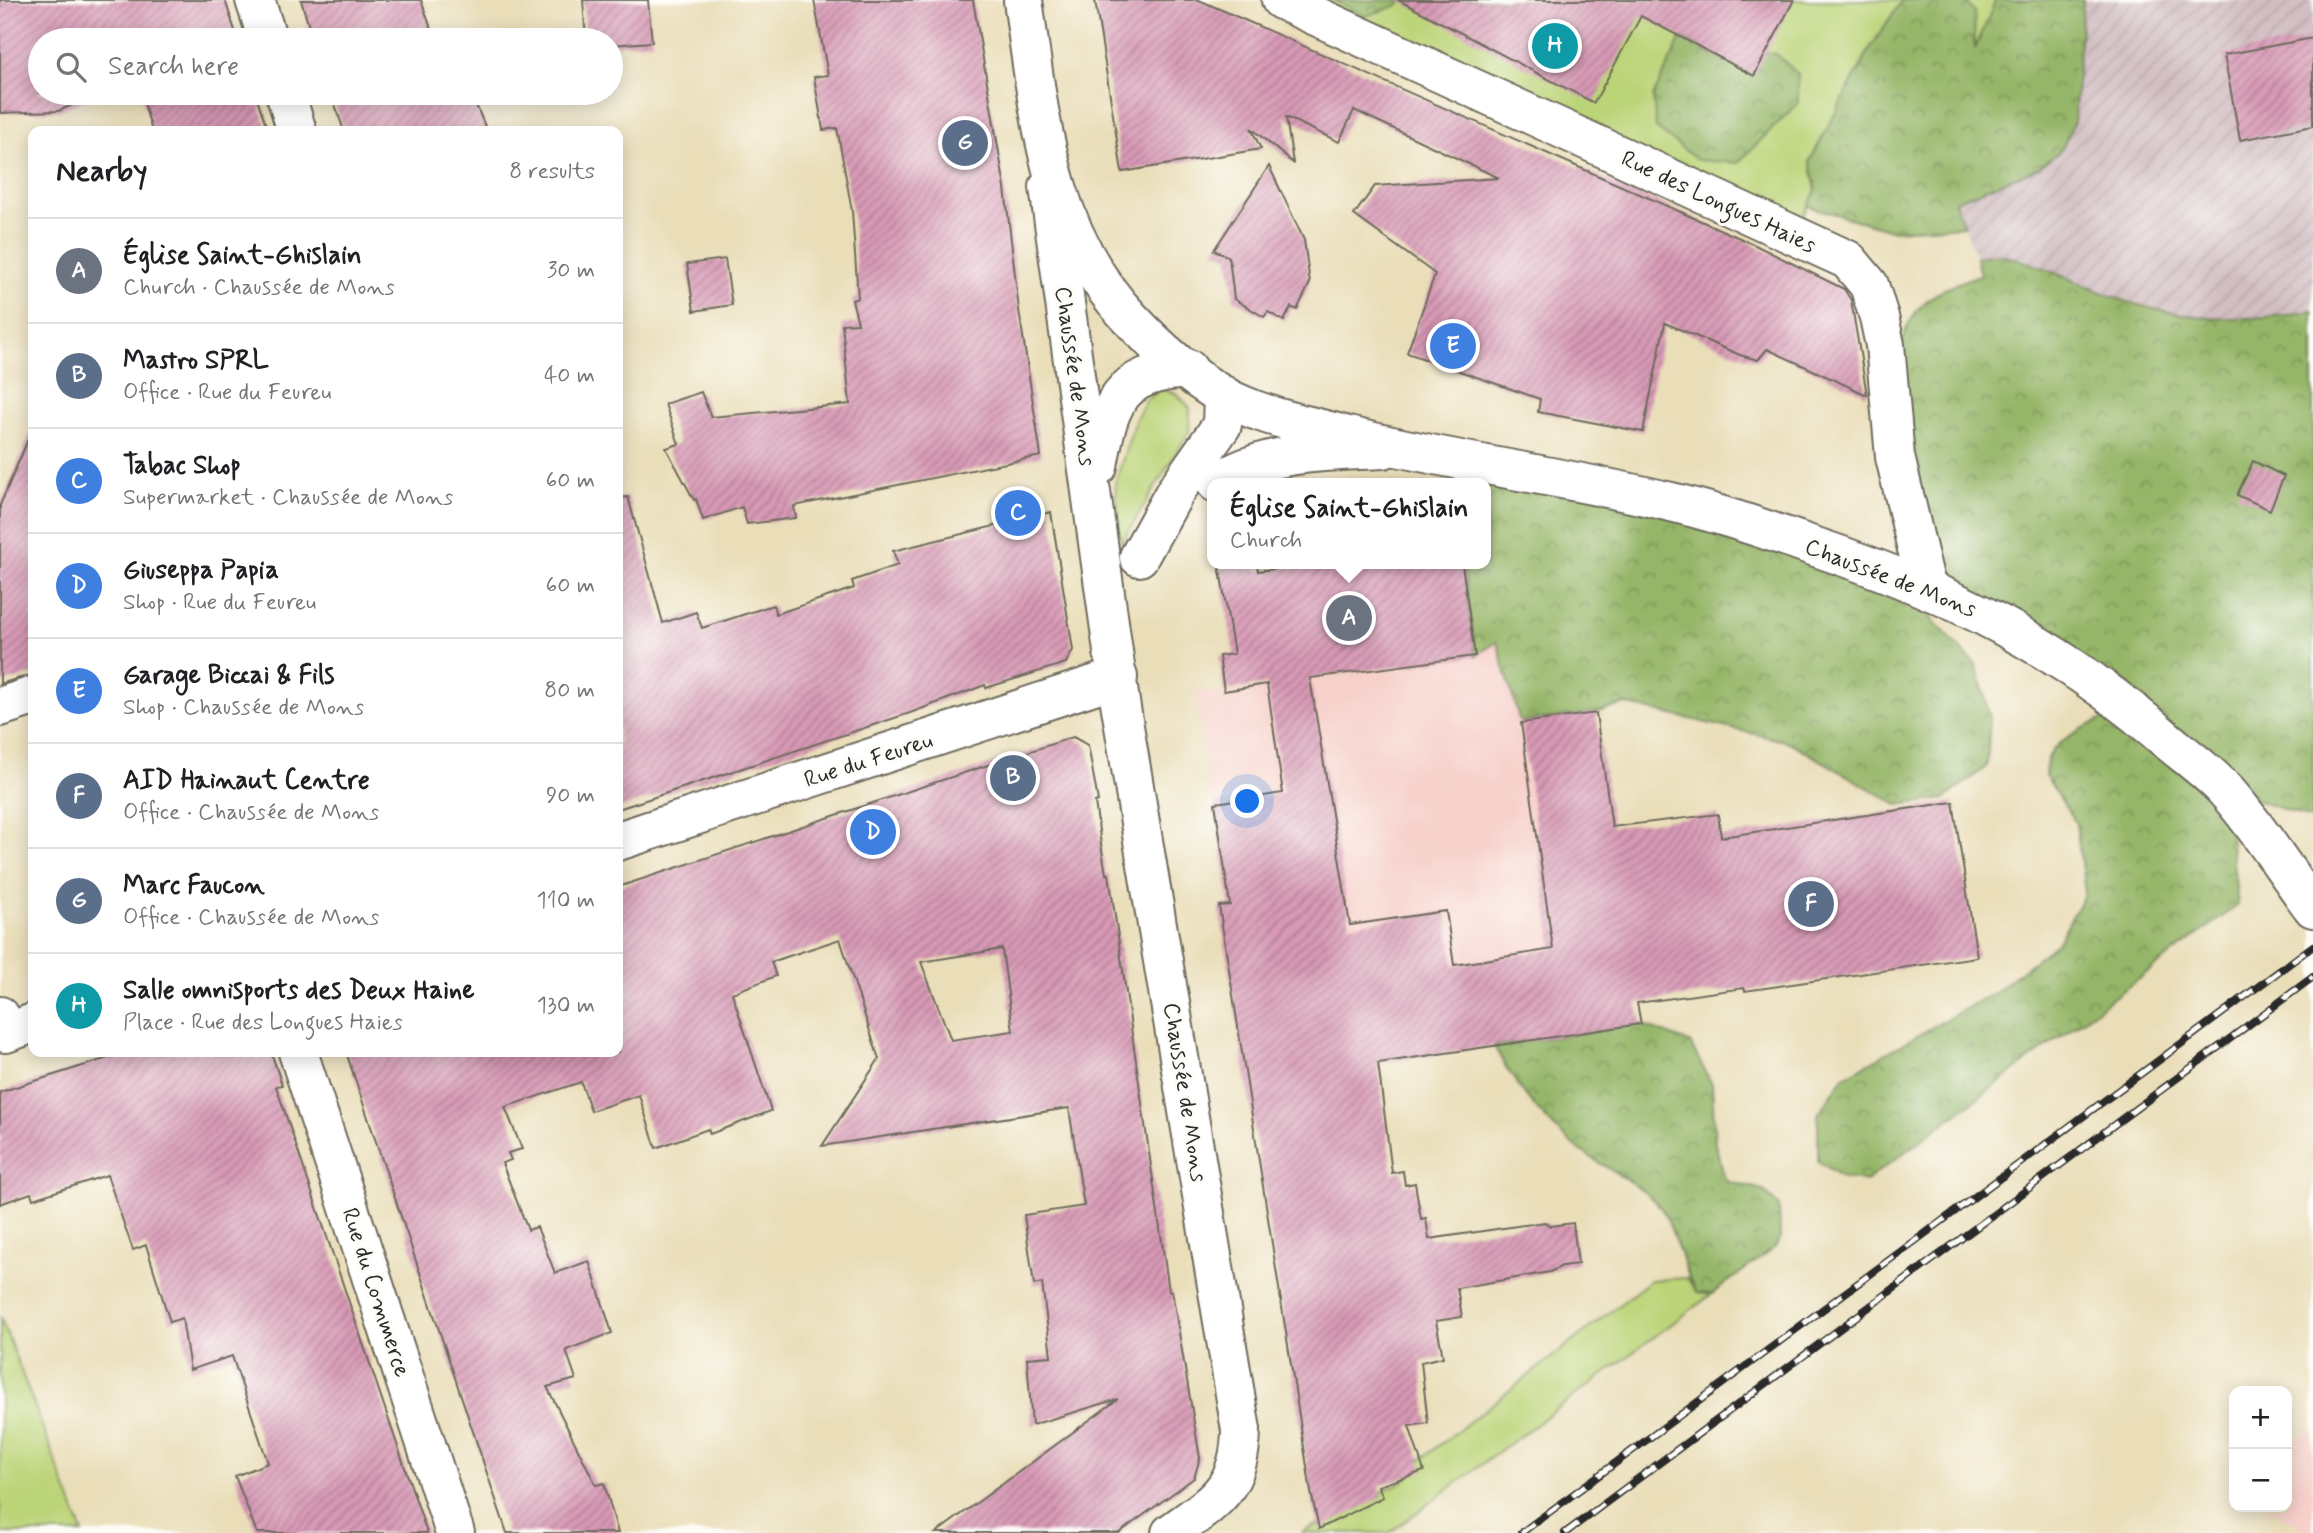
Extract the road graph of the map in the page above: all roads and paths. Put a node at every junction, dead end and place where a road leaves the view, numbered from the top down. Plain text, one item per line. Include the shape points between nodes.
1 (256, 0) edge
2 (1023, 0) edge
3 (1281, 0) edge
4 (264, 28) edge
5 (289, 105) edge
6 (295, 126) edge
7 (1040, 129) junction
8 (1188, 369) junction
9 (1223, 395) junction
10 (1406, 449) junction
11 (1223, 478) edge
12 (1207, 490) edge
13 (1093, 492) junction
14 (1139, 556) junction
15 (1926, 586) junction
16 (1111, 622) junction
17 (1118, 677) junction
18 (28, 698) edge
19 (0, 707) edge
20 (623, 839) edge
21 (2313, 908) edge
22 (300, 1057) edge
23 (455, 1533) edge
24 (1171, 1533) edge

1 - 4 street
2 - 7 street, Chaussée de Mons
3 - 15 street, Rue des Longues Haies via 1848,260 1868,285 1879,317 1895,457
5 - 6 street
7 - 8 street, Chaussée de Mons via 1057,192 1084,257 1128,317
7 - 13 street, Chaussée de Mons
8 - 9 street, Chaussée de Mons
8 - 13 street via 1161,370 1136,379 1119,398 1105,425
9 - 10 street, Chaussée de Mons via 1286,420
9 - 14 street, Chaussée de Mons via 1222,425 1175,492
10 - 11 street, Chaussée de Mons via 1301,453
10 - 15 street, Chaussée de Mons via 1673,502
12 - 14 street, Chaussée de Mons
13 - 16 street, Chaussée de Mons
14 - 16 street, Chaussée de Mons
15 - 21 street, Chaussée de Mons via 2031,640 2103,688 2225,789
16 - 17 street, Chaussée de Mons
17 - 20 street, Rue du Feureu
17 - 24 street, Chaussée de Mons via 1241,1430 1234,1478 1214,1501
18 - 19 street
22 - 23 street, Rue du Commerce

